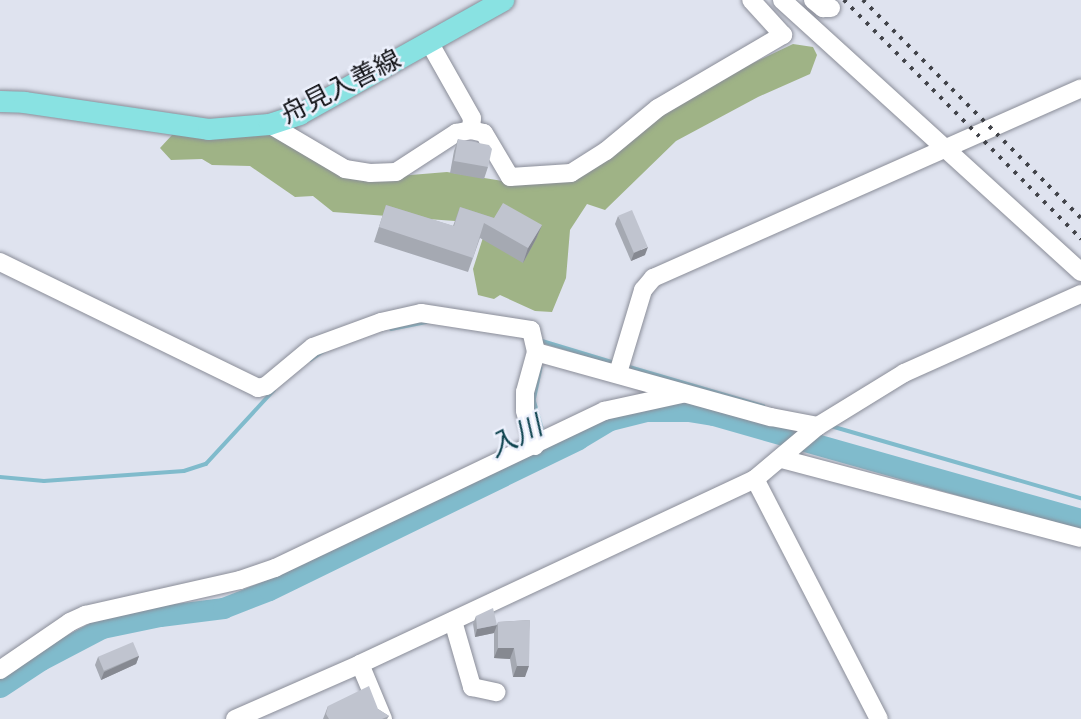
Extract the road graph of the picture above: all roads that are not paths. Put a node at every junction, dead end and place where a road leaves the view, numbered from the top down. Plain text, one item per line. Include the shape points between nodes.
1 (503, 0) edge
2 (751, 0) edge
3 (782, 0) edge
4 (813, 0) edge
5 (831, 8) dead end
6 (429, 42) junction
7 (1081, 88) edge
8 (0, 102) edge
9 (269, 124) junction
10 (471, 130) junction
11 (945, 147) junction
12 (0, 262) edge
13 (1081, 272) edge
14 (1081, 294) edge
15 (536, 352) junction
16 (618, 373) junction
17 (684, 394) junction
18 (815, 429) junction
19 (535, 446) junction
20 (786, 456) junction
21 (755, 479) junction
22 (1081, 538) edge
23 (453, 621) junction
24 (360, 664) junction
25 (0, 670) edge
26 (496, 692) dead end
27 (235, 719) edge
28 (383, 719) edge
29 (879, 719) edge

1 - 6 main road, 舟見入善線
2 - 10 street via 783,36 658,108 606,151 570,173 510,177 484,133
3 - 11 street
4 - 5 street
6 - 9 main road, 舟見入善線 via 299,114
6 - 10 street via 472,118
7 - 11 street
8 - 9 main road, 舟見入善線 via 208,129
9 - 10 street via 345,169 370,173 396,172 456,133
11 - 13 street
11 - 16 street via 653,278 643,290
12 - 15 street via 258,388 313,347 421,313 531,330
14 - 18 street via 904,373
15 - 16 street
15 - 19 street via 525,392
16 - 17 street
17 - 18 street
17 - 19 street via 604,411
18 - 20 street
19 - 25 street via 275,568 85,615
20 - 21 street
20 - 22 street
21 - 23 street
21 - 29 street
23 - 24 street
23 - 26 street via 472,687
24 - 27 street
24 - 28 street

